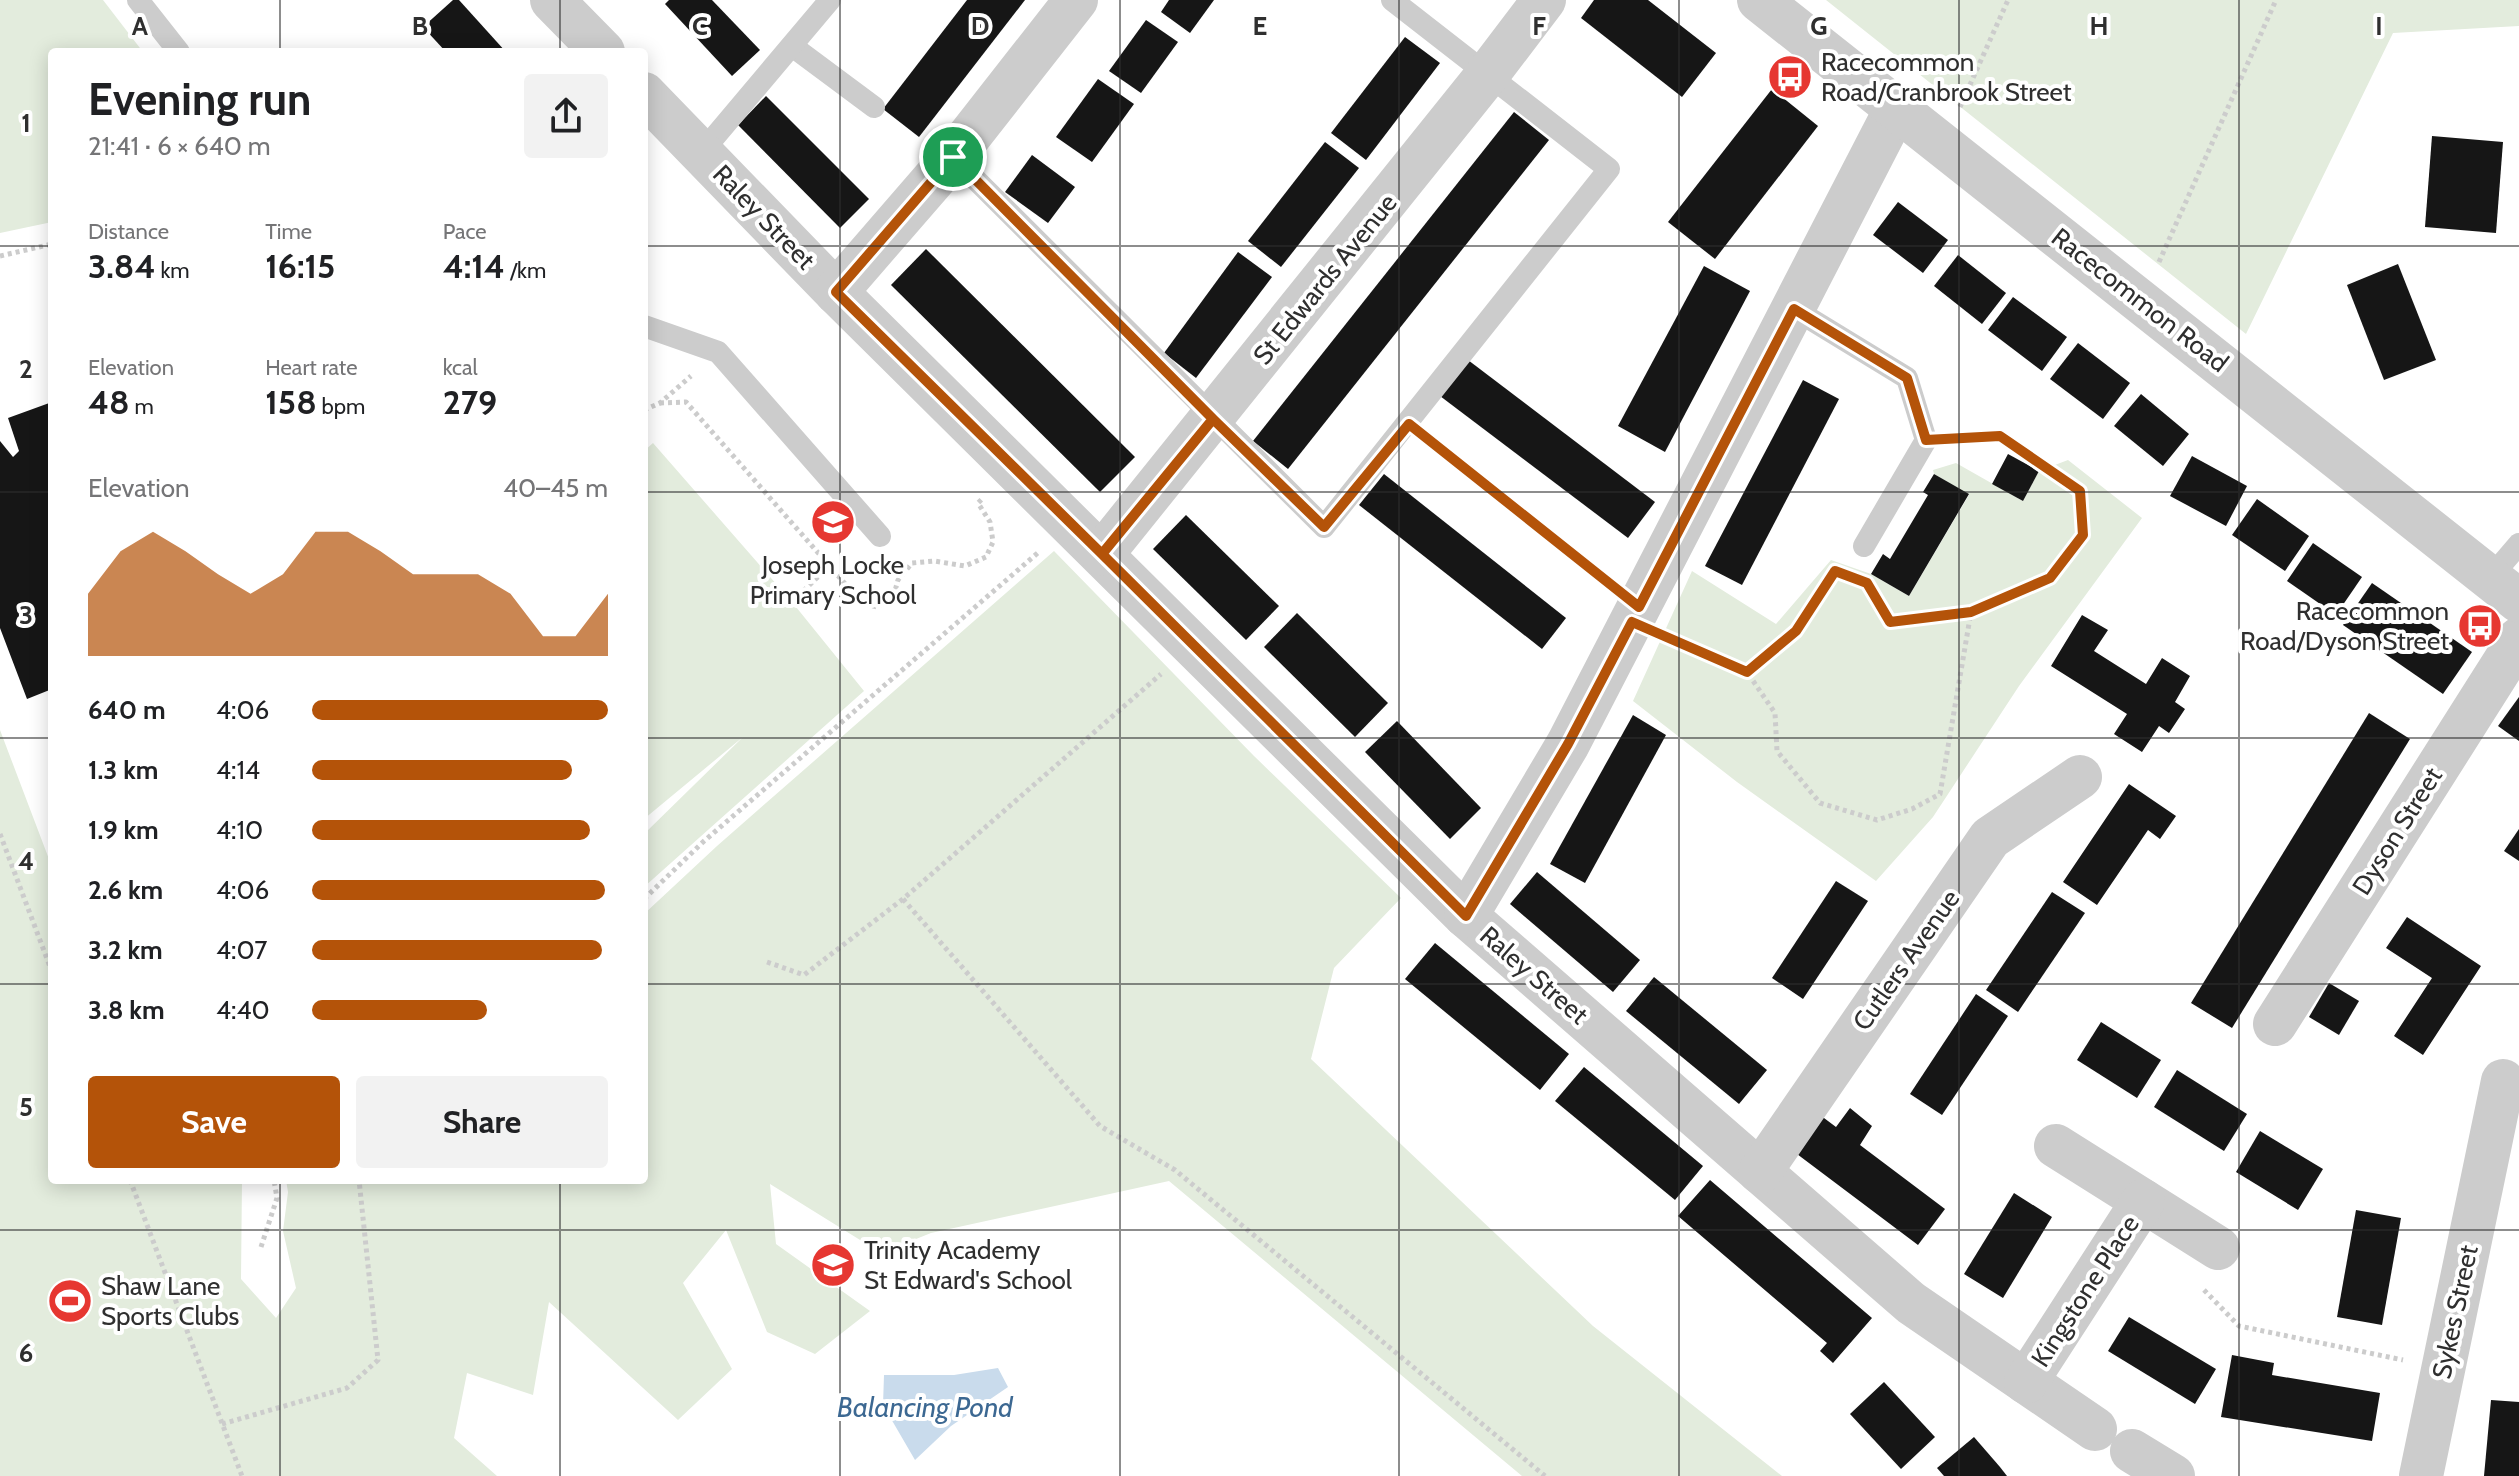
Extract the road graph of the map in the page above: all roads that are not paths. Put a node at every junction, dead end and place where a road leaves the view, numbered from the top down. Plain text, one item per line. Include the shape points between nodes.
1 (138, 0) edge
2 (552, 0) edge
3 (830, 0) edge
4 (1076, 0) edge
5 (1392, 0) edge
6 (1544, 0) edge
7 (1759, 0) edge
8 (792, 46) junction
9 (176, 48) edge
10 (599, 48) edge
11 (1487, 75) junction
12 (648, 98) edge
13 (874, 107) dead end
14 (1896, 109) junction
15 (701, 153) junction
16 (953, 157) junction
17 (836, 292) junction
18 (1794, 309) junction
19 (648, 327) edge
20 (1213, 419) junction
21 (880, 536) dead end
22 (2519, 544) edge
23 (1864, 546) dead end
24 (1102, 554) junction
25 (2504, 590) edge
26 (2519, 639) edge
27 (2080, 777) dead end
28 (1466, 916) junction
29 (2275, 1024) dead end
30 (2503, 1081) dead end
31 (2056, 1146) dead end
32 (2504, 1150) edge
33 (1760, 1172) junction
34 (2143, 1201) junction
35 (2218, 1248) road end
36 (2026, 1382) junction
37 (2095, 1429) dead end
38 (2132, 1451) dead end
39 (2173, 1476) edge
40 (2421, 1476) edge

1 - 9 lane
2 - 10 street
3 - 8 lane
4 - 16 street
5 - 11 lane
6 - 11 street, St Edwards Avenue
7 - 14 street, Racecommon Road
8 - 13 lane
8 - 15 lane
11 - 20 street, St Edwards Avenue
11 - 20 lane via 1609,169 1409,424 1324,527
12 - 15 street, Raley Street
14 - 18 street
14 - 25 street, Racecommon Road
15 - 17 street, Raley Street
16 - 17 street
16 - 20 lane
17 - 24 street, Raley Street
18 - 23 lane via 1907,378 1926,440
18 - 28 street via 1568,744
19 - 21 lane via 718,352
20 - 24 street, St Edwards Avenue
22 - 25 lane
24 - 28 street, Raley Street
26 - 29 street, Dyson Street
27 - 33 street, Cutlers Avenue via 1990,838
28 - 33 street, Raley Street
30 - 32 street, Sykes Street
31 - 34 street, Kingstone Place
32 - 40 street, Sykes Street via 2443,1368
33 - 36 street, Raley Street via 1911,1303
34 - 35 street, Kingstone Place
34 - 36 street, Kingstone Place
36 - 37 street, Raley Street
38 - 39 street

